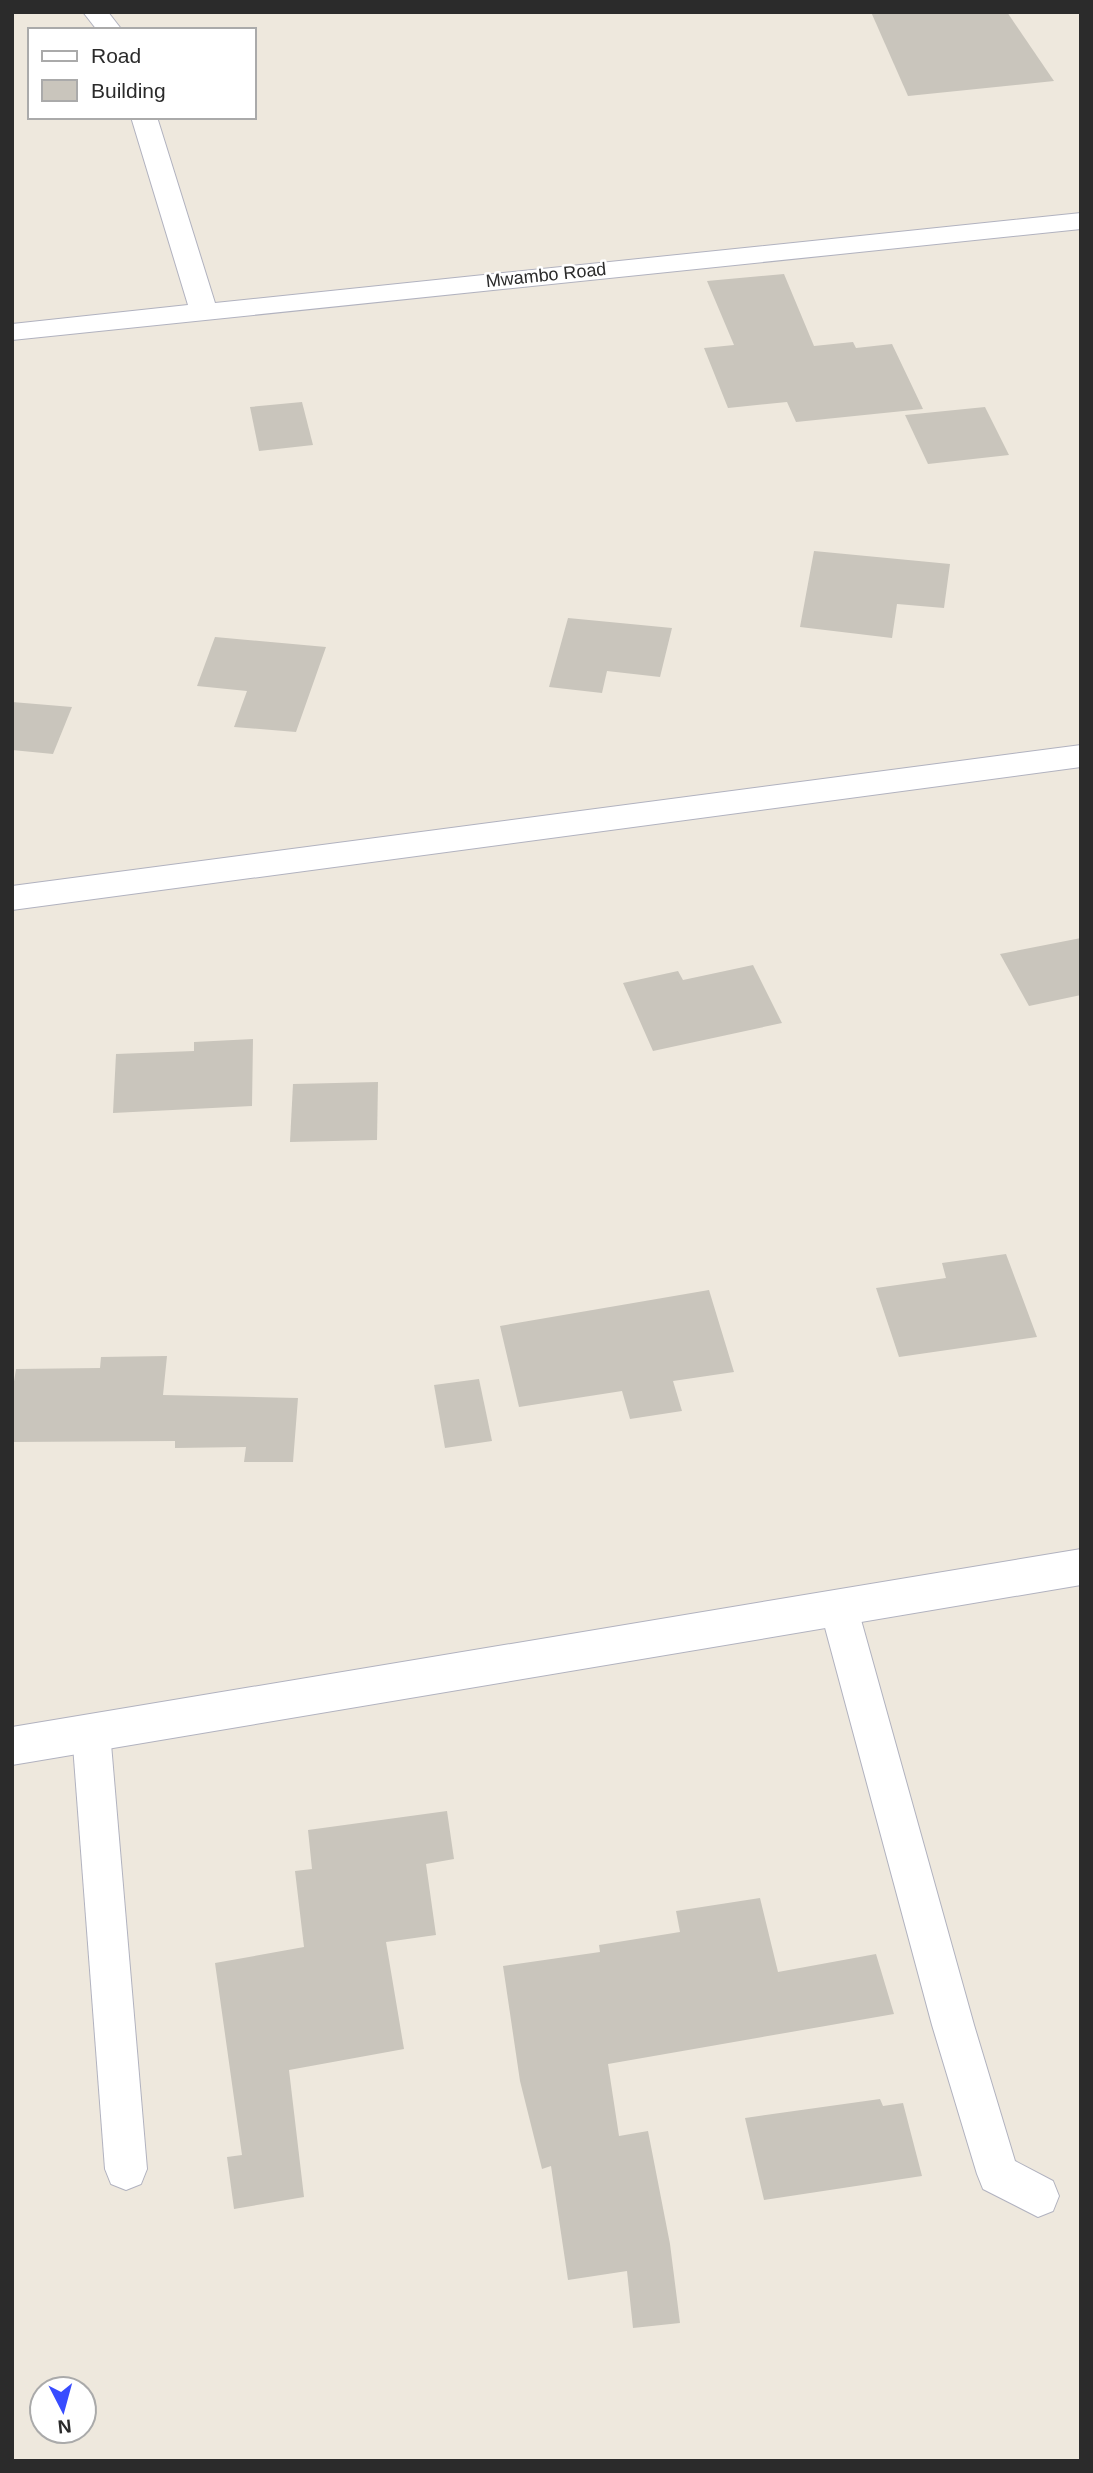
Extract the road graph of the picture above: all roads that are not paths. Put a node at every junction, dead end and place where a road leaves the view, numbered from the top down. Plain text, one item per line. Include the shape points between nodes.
1 (96, 12) edge
2 (108, 28) edge
3 (145, 119) edge
4 (1081, 221) edge
5 (204, 311) junction
6 (12, 332) edge
7 (1081, 756) edge
8 (12, 898) edge
9 (1081, 1567) edge
10 (839, 1609) junction
11 (91, 1732) junction
12 (12, 1746) edge
13 (126, 2169) dead end
14 (1038, 2196) dead end

1 - 2 street
3 - 5 street
4 - 5 street, Mwambo Road
5 - 6 street, Mwambo Road
7 - 8 street
9 - 10 street
10 - 11 street
10 - 14 lane via 998,2174
11 - 12 street
11 - 13 lane

